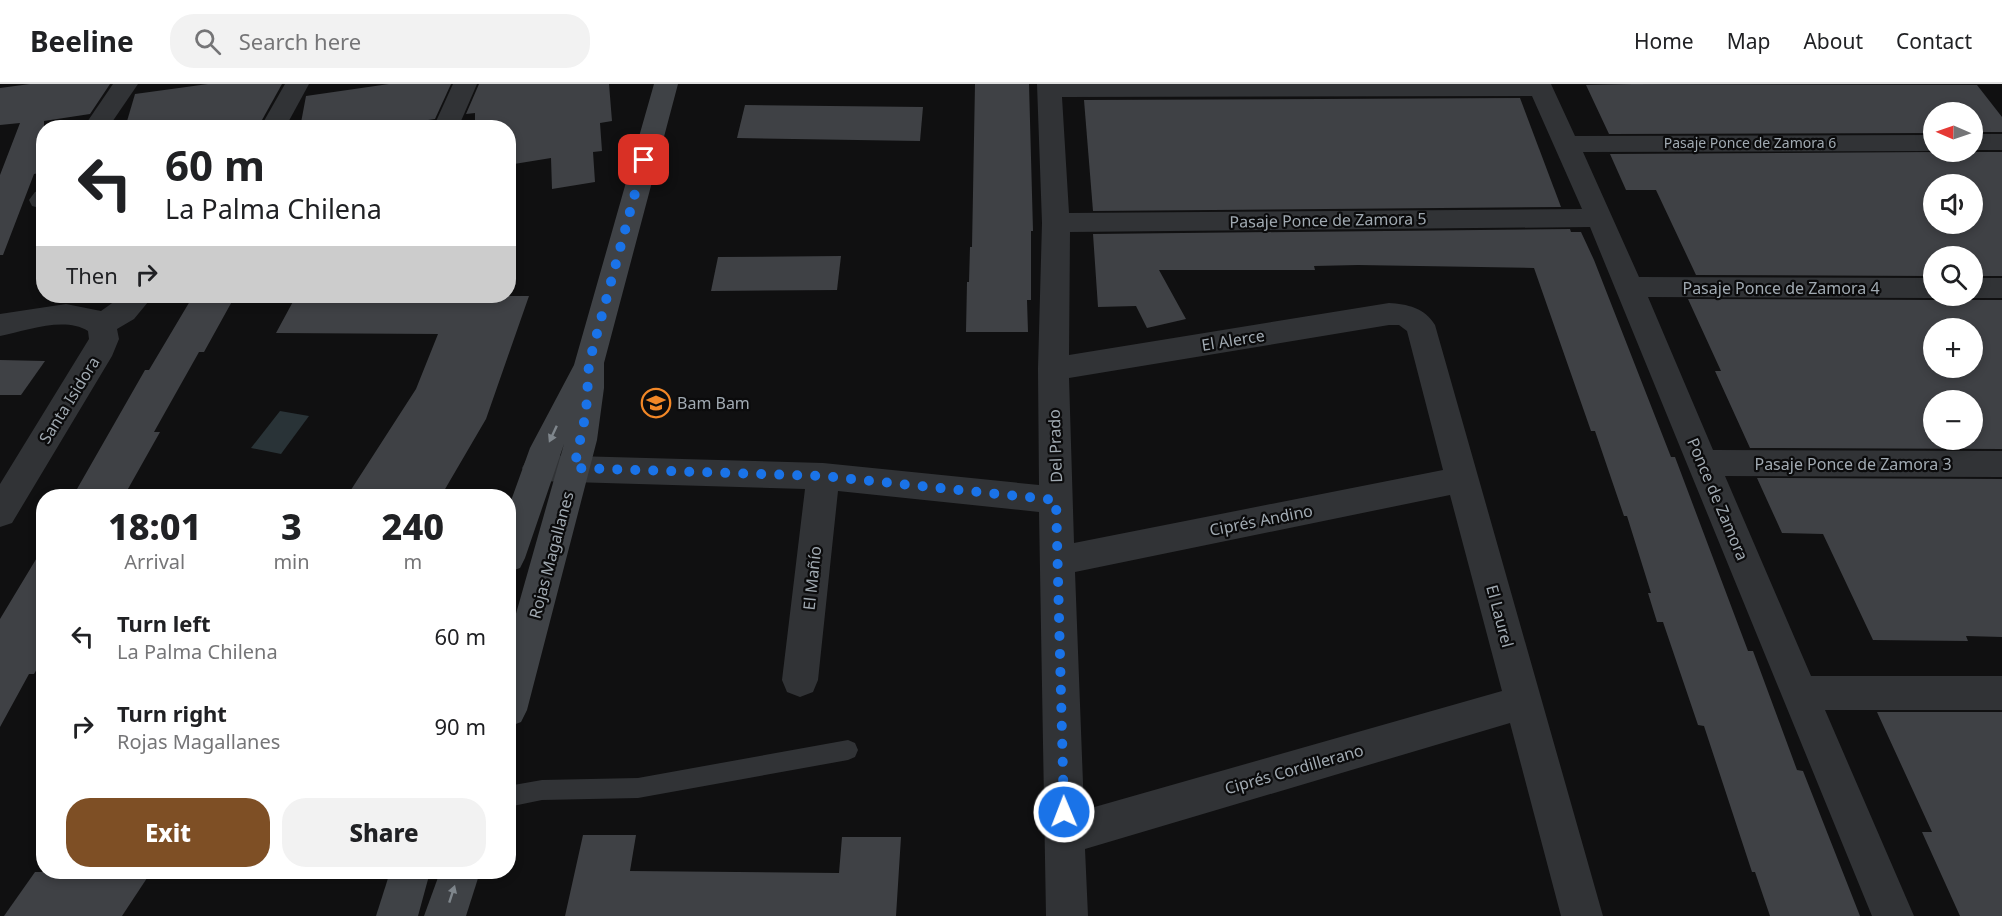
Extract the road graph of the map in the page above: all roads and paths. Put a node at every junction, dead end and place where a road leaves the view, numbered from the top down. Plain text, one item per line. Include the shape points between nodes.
1 (126, 84) edge
2 (297, 84) edge
3 (465, 84) edge
4 (1049, 86) edge
5 (1540, 86) edge
6 (663, 87) edge
7 (101, 120) edge
8 (277, 120) edge
9 (449, 120) edge
10 (1983, 142) edge
11 (2002, 142) edge
12 (1923, 143) edge
13 (1566, 144) junction
14 (1600, 218) junction
15 (1056, 223) junction
16 (1629, 287) junction
17 (1923, 288) edge
18 (1983, 288) edge
19 (2002, 288) edge
20 (132, 303) edge
21 (1413, 318) joint
22 (0, 325) edge
23 (102, 325) junction
24 (589, 363) junction
25 (1053, 369) junction
26 (1703, 463) junction
27 (2002, 464) edge
28 (538, 468) junction
29 (574, 468) junction
30 (823, 476) junction
31 (1464, 479) junction
32 (1056, 500) junction
33 (0, 513) edge
34 (516, 534) edge
35 (1058, 561) junction
36 (800, 680) dead end
37 (516, 681) edge
38 (1799, 693) junction
39 (2002, 693) edge
40 (1524, 702) junction
41 (848, 750) dead end
42 (516, 795) edge
43 (1065, 835) junction
44 (408, 879) edge
45 (458, 879) edge
46 (397, 916) edge
47 (445, 916) edge
48 (1067, 916) edge
49 (1582, 916) edge
50 (1893, 916) edge

1 - 7 street
2 - 8 street
3 - 9 street
4 - 5 street
4 - 15 street, Del Prado
5 - 13 street, Ponce de Zamora
6 - 24 street, Rojas Magallanes
10 - 11 street
12 - 13 street, Pasaje Ponce de Zamora 6
13 - 14 street, Ponce de Zamora
14 - 15 street, Pasaje Ponce de Zamora 5
14 - 16 street, Ponce de Zamora
15 - 25 street, Del Prado
16 - 17 street, Pasaje Ponce de Zamora 4
16 - 26 street, Ponce de Zamora
18 - 19 street
20 - 23 street
21 - 25 street, El Alerce via 1389,314
21 - 31 street, El Laurel via 1423,332
22 - 23 street via 72,315 86,316
23 - 33 street, Santa Isidora via 101,348
24 -> 28 street, Rojas Magallanes
24 - 29 street, Rojas Magallanes via 586,413
25 - 32 street, Del Prado
26 - 27 street, Pasaje Ponce de Zamora 3
26 - 38 street, Ponce de Zamora
28 - 29 street
28 - 34 street, Rojas Magallanes
29 - 30 street
29 - 37 street, Rojas Magallanes
30 - 32 street
30 - 36 street, El Mañío
31 - 35 street, Ciprés Andino
31 - 40 street, El Laurel
32 - 35 street, Del Prado
35 - 43 street, Del Prado
38 - 39 street
38 - 50 street, Ponce de Zamora
40 - 43 street, Ciprés Cordillerano
40 - 49 street, El Laurel
41 - 42 lane via 638,788 542,790
43 - 48 street, Del Prado
44 - 46 street
47 -> 45 street

